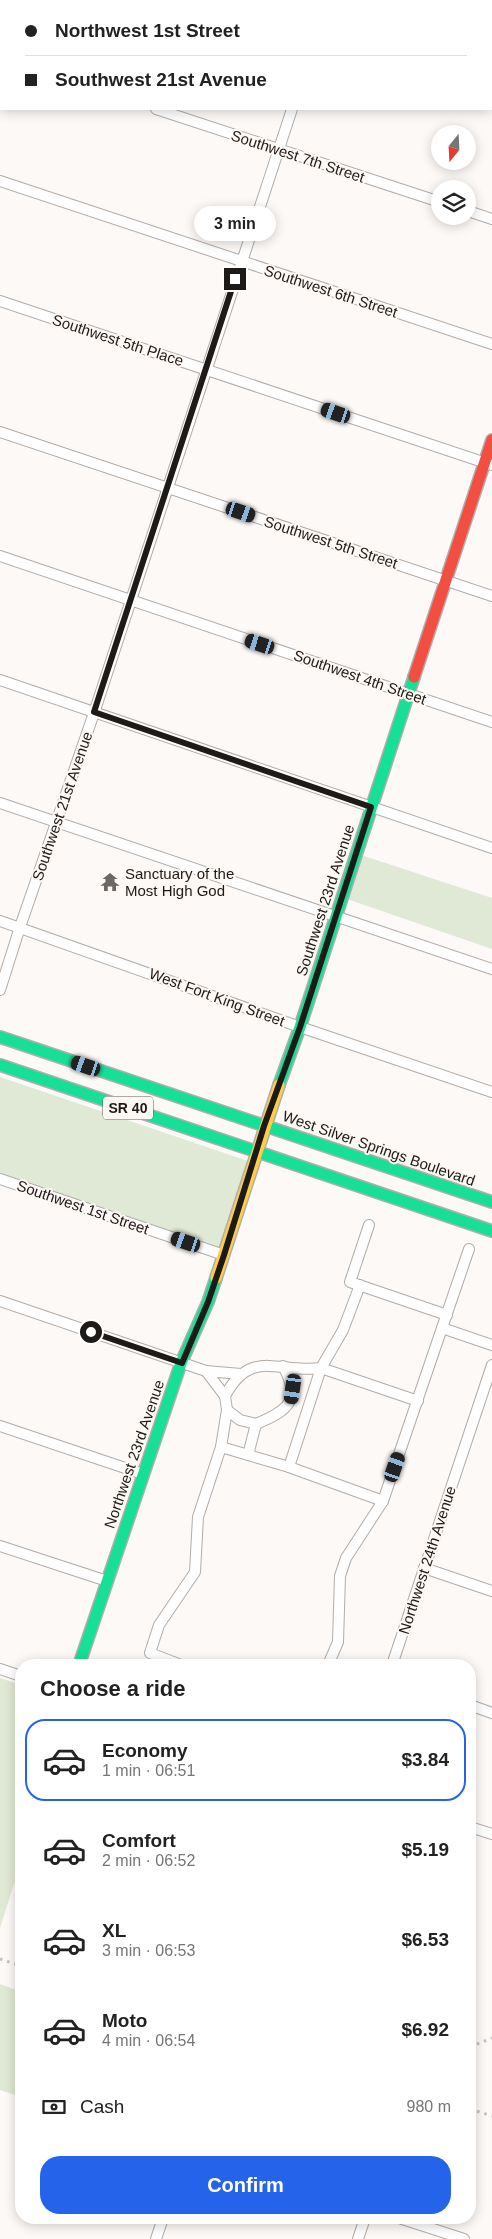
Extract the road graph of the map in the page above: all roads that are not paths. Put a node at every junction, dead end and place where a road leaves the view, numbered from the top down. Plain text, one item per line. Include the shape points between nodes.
1 (159, 110) edge
2 (292, 110) edge
3 (278, 150) junction
4 (0, 181) edge
5 (431, 199) edge
6 (476, 214) edge
7 (492, 219) edge
8 (241, 261) junction
9 (0, 301) edge
10 (492, 344) edge
11 (206, 369) junction
12 (0, 432) edge
13 (492, 440) edge
14 (488, 464) edge
15 (167, 488) junction
16 (0, 556) edge
17 (446, 580) junction
18 (492, 596) edge
19 (130, 600) junction
20 (0, 680) edge
21 (408, 693) junction
22 (94, 712) junction
23 (492, 722) edge
24 (0, 803) edge
25 (371, 807) junction
26 (56, 822) junction
27 (492, 848) edge
28 (336, 917) junction
29 (0, 920) edge
30 (20, 927) junction
31 (492, 969) edge
32 (0, 990) edge
33 (300, 1027) junction
34 (0, 1036) edge
35 (0, 1047) edge
36 (0, 1065) edge
37 (104, 1072) junction
38 (492, 1092) edge
39 (264, 1126) junction
40 (256, 1151) junction
41 (0, 1179) edge
42 (492, 1202) edge
43 (369, 1225) dead end
44 (489, 1228) edge
45 (469, 1250) dead end
46 (224, 1255) junction
47 (360, 1285) junction
48 (0, 1300) edge
49 (446, 1316) junction
50 (442, 1328) junction
51 (492, 1345) edge
52 (182, 1363) junction
53 (492, 1365) edge
54 (283, 1366) junction
55 (322, 1368) junction
56 (206, 1371) junction
57 (241, 1374) junction
58 (225, 1396) junction
59 (418, 1401) junction
60 (228, 1410) junction
61 (256, 1424) junction
62 (0, 1426) edge
63 (221, 1447) junction
64 (248, 1455) junction
65 (289, 1467) junction
66 (143, 1474) junction
67 (383, 1500) junction
68 (0, 1546) edge
69 (424, 1568) junction
70 (107, 1581) junction
71 (492, 1591) edge
72 (81, 1659) edge
73 (167, 1659) edge
74 (331, 1659) edge
75 (394, 1659) edge
76 (0, 1669) edge
77 (15, 1674) edge
78 (476, 1707) edge
79 (492, 1713) edge
80 (476, 1829) edge
81 (492, 1834) edge
82 (162, 2224) edge
83 (363, 2224) edge
84 (418, 2224) edge
85 (156, 2239) edge
86 (358, 2239) edge
87 (464, 2239) edge

1 - 3 street, Southwest 7th Street
2 - 3 street, Southwest 21st Avenue
3 - 5 street, Southwest 7th Street
3 - 8 street, Southwest 21st Avenue
4 - 8 street, Southwest 6th Street
6 - 7 street
8 - 10 street, Southwest 6th Street
8 - 11 street, Southwest 21st Avenue
9 - 11 street, Southwest 5th Place
11 - 14 street, Southwest 5th Place
11 - 15 street, Southwest 21st Avenue
12 - 15 street, Southwest 5th Street
13 - 14 street, Southwest 23rd Avenue
14 - 17 street, Southwest 23rd Avenue
15 - 17 street, Southwest 5th Street
15 - 19 street, Southwest 21st Avenue
16 - 19 street, Southwest 4th Street
17 - 18 street, Southwest 5th Street
17 - 21 street, Southwest 23rd Avenue
19 - 21 street, Southwest 4th Street
19 - 22 street, Southwest 21st Avenue
20 - 22 street
21 - 23 street, Southwest 4th Street
21 - 25 street, Southwest 23rd Avenue
22 - 25 street
22 - 26 street, Southwest 21st Avenue
24 - 26 street
25 - 27 street
25 - 28 street, Southwest 23rd Avenue
26 - 28 street
26 - 30 street, Southwest 21st Avenue
28 - 31 street
28 - 33 street, Southwest 23rd Avenue
29 - 30 street, West Fort King Street
30 - 32 street, Southwest 21st Avenue
30 - 33 street, West Fort King Street
33 - 38 street, West Fort King Street
33 - 39 street, Southwest 23rd Avenue
34 - 37 street, West Silver Springs Boulevard / SR 40
35 - 37 street via 91,1076
36 - 40 street, SR 40
37 - 39 street, West Silver Springs Boulevard / SR 40
39 - 40 street, Southwest 23rd Avenue
39 - 42 street, West Silver Springs Boulevard / SR 40
40 - 44 street, SR 40
40 - 46 street, Southwest 23rd Avenue
41 - 46 street, Southwest 1st Street
43 - 47 street via 350,1282
45 - 49 street
46 - 52 street, Northwest 23rd Avenue
47 - 49 street
47 - 55 street via 343,1330
48 - 52 street
49 - 50 street
50 - 51 street
50 - 59 street
52 - 56 street
52 - 66 street, Northwest 23rd Avenue
53 - 69 street, Northwest 24th Avenue
54 - 55 street
54 - 57 street via 249,1368
54 - 61 street via 293,1389 291,1400 285,1409
55 - 59 street
55 - 65 street
56 - 57 street
56 - 58 street
57 - 58 street
58 - 60 street
59 - 67 street
60 - 61 street via 240,1420
60 - 63 street
61 - 64 street
62 - 66 street
63 - 64 street
63 - 73 street via 198,1517 195,1572 160,1625 150,1652
64 - 65 street
65 - 67 street
66 - 70 street, Northwest 23rd Avenue
67 - 74 street via 346,1558 340,1576 338,1642
68 - 70 street
69 - 71 street
69 - 75 street, Northwest 24th Avenue
70 - 72 street, Northwest 23rd Avenue
76 - 77 street
78 - 79 street
80 - 81 street
82 - 85 street
83 - 86 street
84 - 87 street

